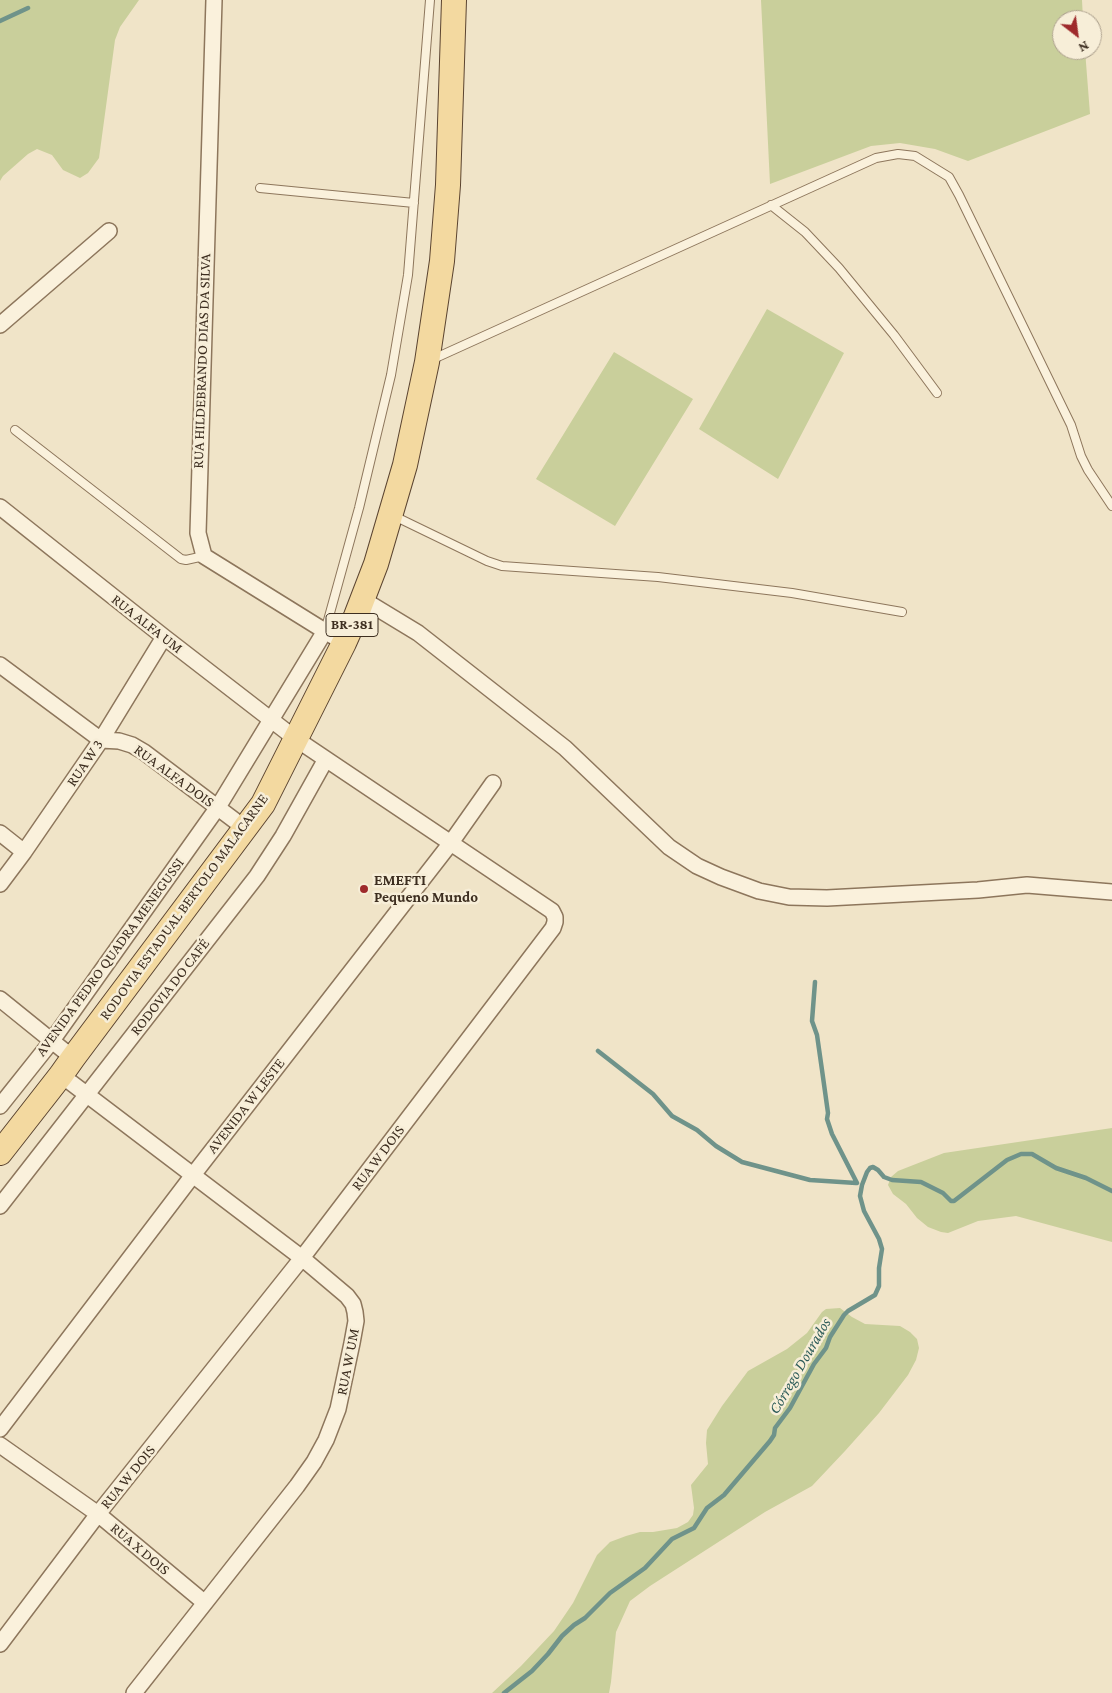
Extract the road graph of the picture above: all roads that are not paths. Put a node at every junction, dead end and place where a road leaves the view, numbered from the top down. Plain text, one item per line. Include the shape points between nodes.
1 (214, 0) edge
2 (430, 0) edge
3 (454, 0) edge
4 (260, 188) dead end
5 (414, 204) junction
6 (771, 204) junction
7 (109, 231) dead end
8 (0, 325) edge
9 (427, 362) junction
10 (937, 393) dead end
11 (14, 430) dead end
12 (1112, 506) edge
13 (0, 507) edge
14 (390, 514) junction
15 (204, 556) junction
16 (362, 599) junction
17 (902, 612) dead end
18 (335, 637) junction
19 (164, 638) junction
20 (0, 665) edge
21 (270, 719) junction
22 (296, 739) junction
23 (101, 740) junction
24 (326, 759) junction
25 (493, 783) dead end
26 (218, 807) junction
27 (246, 829) junction
28 (0, 833) edge
29 (450, 844) junction
30 (24, 852) junction
31 (0, 884) edge
32 (1112, 892) edge
33 (0, 1000) edge
34 (51, 1042) junction
35 (67, 1067) junction
36 (86, 1094) junction
37 (0, 1106) edge
38 (0, 1154) edge
39 (193, 1175) junction
40 (0, 1206) edge
41 (302, 1258) junction
42 (0, 1429) edge
43 (0, 1445) edge
44 (98, 1514) junction
45 (205, 1603) junction
46 (0, 1644) edge
47 (134, 1693) edge

1 - 15 street, RUA HILDEBRANDO DIAS DA SILVA via 198,484 198,532
2 - 5 lane
3 - 9 main road, RODOVIA ESTADUAL BERTOLO MALACARNE / BR-381 via 448,185 442,262
4 - 5 lane
5 - 18 lane via 408,276 391,375 359,508
6 - 9 lane
6 - 10 lane via 805,232 839,268
6 - 12 lane via 876,158 898,154 915,156 949,177 1071,425 1081,456
7 - 8 street
9 - 14 main road, RODOVIA ESTADUAL BERTOLO MALACARNE / BR-381 via 405,465
11 - 15 lane via 181,559
13 - 19 street, RUA ALFA UM
14 - 16 main road, RODOVIA ESTADUAL BERTOLO MALACARNE / BR-381
14 - 17 lane via 502,566 658,577 792,593
15 - 18 street
16 - 18 main road, RODOVIA ESTADUAL BERTOLO MALACARNE / BR-381
16 - 32 street via 418,633 565,748 669,847 721,877 759,891 788,897 836,898 1027,884
18 - 21 street, AVENIDA PEDRO QUADRA MENEGUSSI
18 - 22 main road, RODOVIA ESTADUAL BERTOLO MALACARNE / BR-381
19 - 21 street, RUA ALFA UM
19 - 23 street, RUA W 3
20 - 23 street, RUA ALFA DOIS
21 - 22 street, RUA ALFA UM
21 - 26 street, AVENIDA PEDRO QUADRA MENEGUSSI
22 - 24 street, RUA W DOIS
22 - 27 main road, RODOVIA ESTADUAL BERTOLO MALACARNE / BR-381 via 263,804
23 - 26 street, RUA ALFA DOIS via 132,745
23 - 30 street, RUA W 3
24 - 29 street, RUA W DOIS
24 - 36 street, RODOVIA DO CAFÉ via 283,836 256,876
25 - 29 street, AVENIDA W LESTE
26 - 27 street, RUA ALFA DOIS
26 - 34 street, AVENIDA PEDRO QUADRA MENEGUSSI
27 - 35 main road, RODOVIA ESTADUAL BERTOLO MALACARNE / BR-381
28 - 30 street
29 - 39 street, AVENIDA W LESTE
29 - 41 street, RUA W DOIS via 552,911 555,917 553,928
30 - 31 street, RUA W 3
33 - 34 street, RUA W UM
34 - 35 street, RUA W UM
34 - 37 street, AVENIDA PEDRO QUADRA MENEGUSSI
35 - 36 street, RUA W UM
35 - 38 main road, RODOVIA ESTADUAL BERTOLO MALACARNE / BR-381
36 - 39 street, RUA W UM
36 - 40 street, RODOVIA DO CAFÉ
39 - 41 street, RUA W UM
39 - 42 street, AVENIDA W LESTE
41 - 44 street, RUA W DOIS
41 - 45 street, RUA W UM via 346,1296 355,1312 356,1321 338,1409 314,1462
43 - 44 street, RUA X DOIS
44 - 45 street, RUA X DOIS
44 - 46 street, RUA W DOIS
45 - 47 street, RUA W UM

